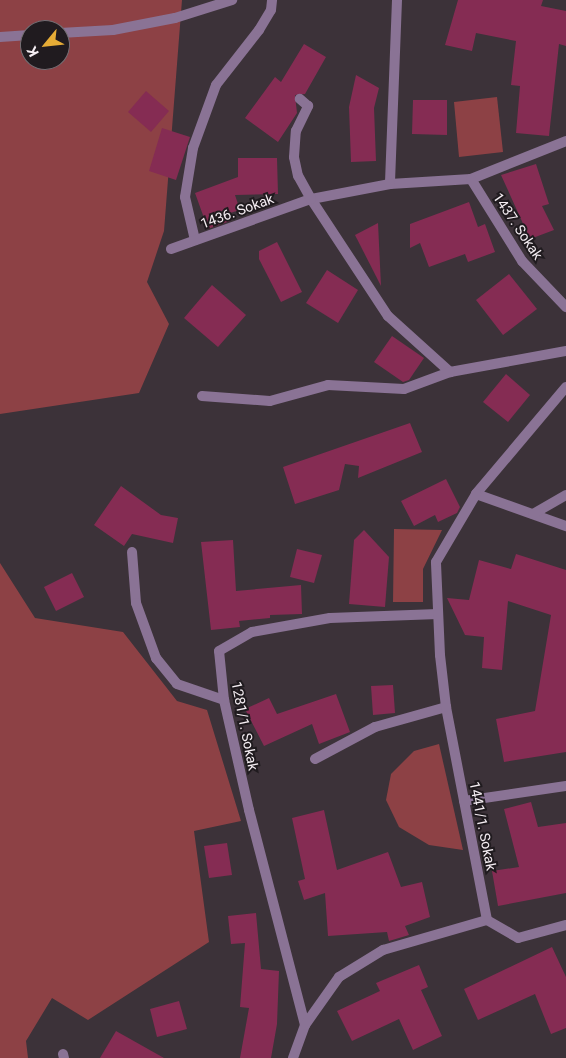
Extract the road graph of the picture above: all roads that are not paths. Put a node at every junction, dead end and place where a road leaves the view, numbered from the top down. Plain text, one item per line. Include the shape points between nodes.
1 (232, 0) edge
2 (272, 0) edge
3 (397, 0) edge
4 (70, 32) edge
5 (20, 36) edge
6 (0, 37) edge
7 (300, 99) dead end
8 (566, 141) edge
9 (471, 179) junction
10 (390, 184) junction
11 (311, 199) junction
12 (195, 240) junction
13 (171, 248) dead end
14 (566, 307) edge
15 (566, 351) edge
16 (450, 372) junction
17 (566, 387) edge
18 (202, 396) dead end
19 (476, 494) junction
20 (566, 495) edge
21 (533, 514) junction
22 (566, 526) edge
23 (132, 552) dead end
24 (438, 614) junction
25 (224, 700) junction
26 (446, 707) junction
27 (315, 759) dead end
28 (566, 786) edge
29 (464, 802) junction
30 (487, 920) junction
31 (566, 925) edge
32 (305, 1025) junction
33 (293, 1058) edge

1 - 4 street via 175,18 112,30
2 - 12 street via 271,10 259,30 216,85 193,148 186,197
3 - 10 street
5 - 6 street
7 - 11 street via 308,106 296,132 294,157 298,176
8 - 9 street, 1436. Sokak
9 - 10 street, 1436. Sokak
9 - 14 street, 1437. Sokak via 522,261
10 - 11 street, 1436. Sokak
11 - 12 street, 1436. Sokak
11 - 16 street via 388,316
12 - 13 street, 1436. Sokak
15 - 16 street
16 - 18 street via 404,389 328,385 270,402
17 - 19 street, 1441/1. Sokak
19 - 21 street
19 - 24 street, 1441/1. Sokak via 436,562
20 - 21 street
21 - 22 street
23 - 25 street via 136,602 156,658 177,684
24 - 25 street, 1281/1. Sokak via 330,618 252,632 219,651
24 - 26 street, 1441/1. Sokak
25 - 32 street, 1281/1. Sokak
26 - 27 street via 376,727
26 - 29 street, 1441/1. Sokak
28 - 29 street
29 - 30 street, 1441/1. Sokak
30 - 31 street via 518,938
30 - 32 street via 383,950 338,977
32 - 33 street

